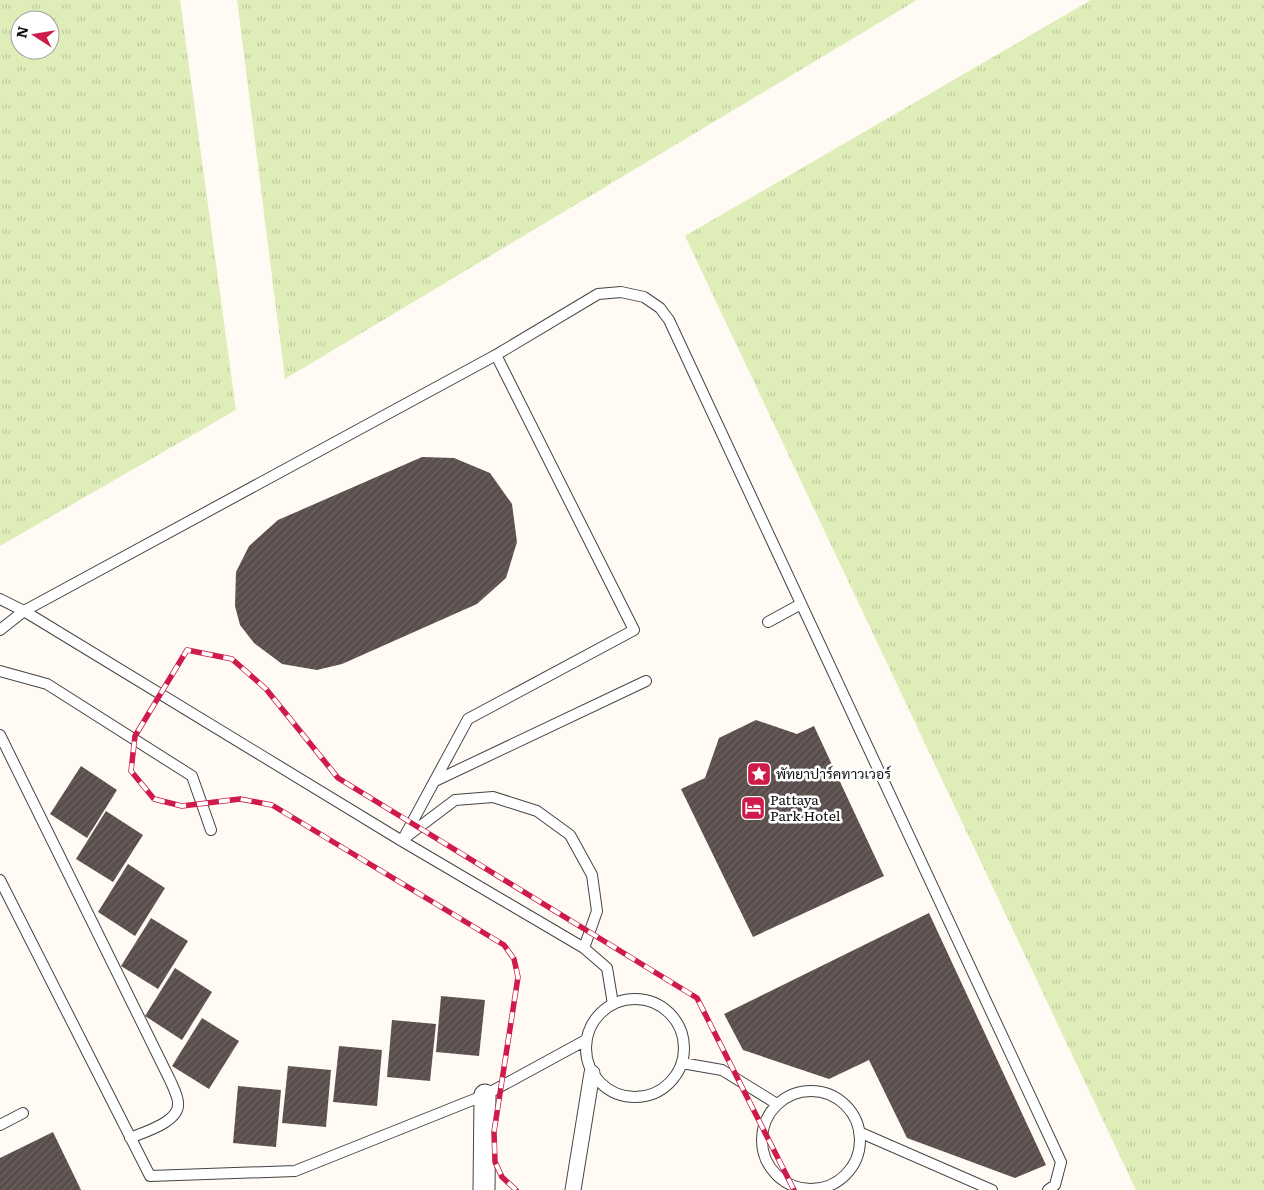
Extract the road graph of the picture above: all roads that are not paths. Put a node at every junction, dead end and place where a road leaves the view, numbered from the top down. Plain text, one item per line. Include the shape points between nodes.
1 (496, 355) junction
2 (0, 599) edge
3 (802, 604) junction
4 (24, 611) junction
5 (768, 622) dead end
6 (0, 630) edge
7 (0, 671) edge
8 (646, 680) dead end
9 (0, 735) edge
10 (435, 781) junction
11 (211, 830) dead end
12 (402, 841) junction
13 (0, 880) edge
14 (584, 948) junction
15 (613, 1004) junction
16 (586, 1040) junction
17 (682, 1063) junction
18 (592, 1073) junction
19 (485, 1095) junction
20 (777, 1104) junction
21 (23, 1113) dead end
22 (0, 1124) edge
23 (859, 1132) junction
24 (130, 1138) junction
25 (842, 1186) edge
26 (484, 1190) edge
27 (573, 1190) edge
28 (992, 1190) edge
29 (1048, 1190) edge

1 - 3 lane via 598,294 621,292 644,297 660,308 669,320
1 - 4 lane
1 - 10 lane via 634,630 468,719
2 - 4 lane
3 - 5 lane
3 - 29 lane via 1061,1162 1056,1185
4 - 6 lane
4 - 12 lane
7 - 11 lane via 47,684 192,776
8 - 10 lane
9 - 24 lane via 178,1102 178,1110 173,1117
10 - 12 lane
12 - 14 lane
12 - 14 lane via 455,800 493,797 536,811 570,834 592,875 597,911
13 - 24 lane
14 - 15 lane via 607,968
15 - 16 lane via 592,1024
15 - 17 lane via 641,998 670,1013 683,1040
16 - 18 lane via 586,1056
16 - 19 lane
17 - 18 lane via 674,1078 660,1091 644,1097 628,1098 608,1090
17 - 20 lane via 722,1070
18 - 27 street
19 - 24 lane via 295,1171 150,1176
19 - 26 street
20 - 23 lane via 800,1092 818,1091 832,1095 846,1105
20 - 25 lane via 768,1115 762,1132 767,1164 784,1182 804,1189
21 - 22 lane
23 - 25 lane via 858,1154
23 - 28 lane

